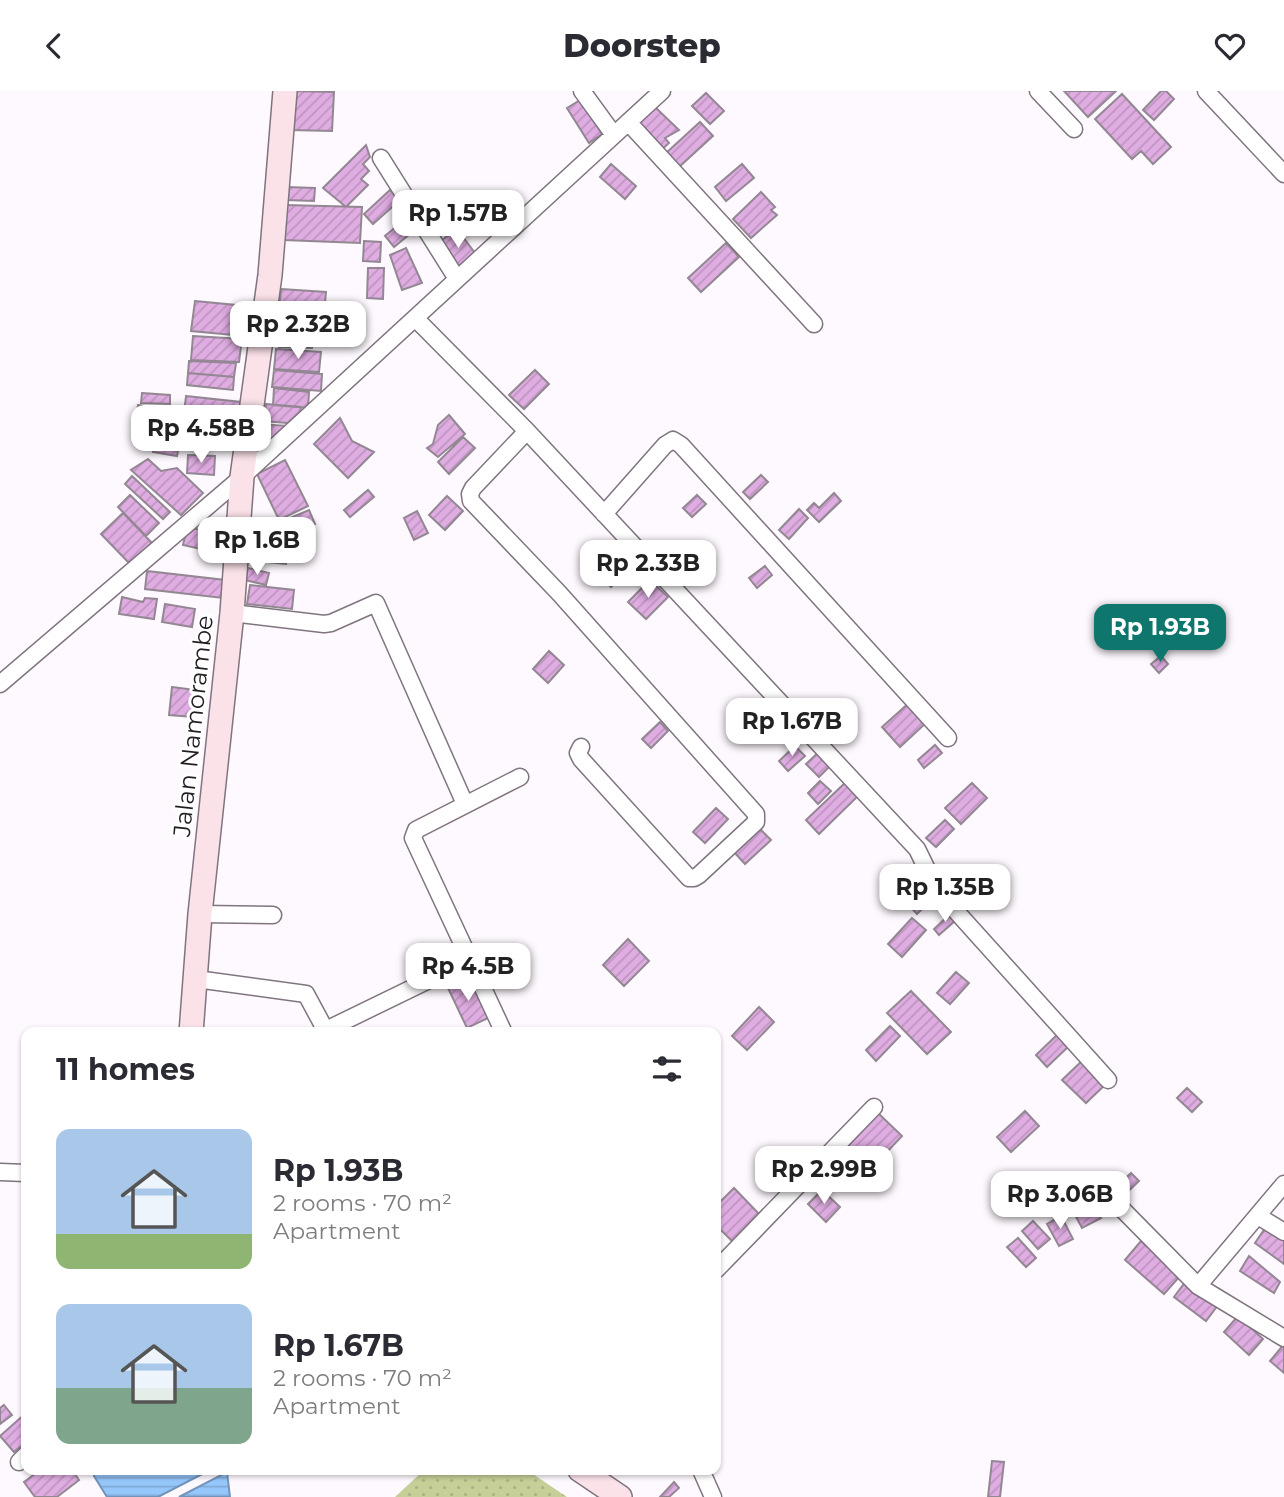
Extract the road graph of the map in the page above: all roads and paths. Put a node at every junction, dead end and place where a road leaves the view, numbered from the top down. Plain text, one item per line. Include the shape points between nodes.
1 (285, 91) edge
2 (582, 91) edge
3 (662, 91) edge
4 (1038, 91) edge
5 (1206, 91) edge
6 (628, 122) junction
7 (1074, 129) dead end
8 (614, 135) junction
9 (381, 158) dead end
10 (1284, 174) edge
11 (457, 279) junction
12 (415, 318) junction
13 (814, 324) dead end
14 (527, 431) junction
15 (242, 477) junction
16 (604, 514) junction
17 (232, 613) junction
18 (0, 684) edge
19 (948, 738) dead end
20 (581, 747) dead end
21 (520, 777) dead end
22 (465, 804) junction
23 (200, 913) junction
24 (273, 915) dead end
25 (470, 960) junction
26 (196, 979) junction
27 (192, 1027) edge
28 (324, 1027) edge
29 (334, 1027) edge
30 (501, 1027) edge
31 (1108, 1080) dead end
32 (874, 1107) dead end
33 (0, 1172) edge
34 (21, 1173) edge
35 (1284, 1184) edge
36 (1122, 1209) dead end
37 (1258, 1216) junction
38 (1284, 1232) edge
39 (721, 1265) edge
40 (1198, 1286) junction
41 (1284, 1338) edge
42 (587, 1475) edge
43 (703, 1475) edge
44 (620, 1497) edge
45 (713, 1497) edge

1 - 15 main road, Jalan Namorambe via 270,275
2 - 8 street
3 - 6 street
4 - 7 street
5 - 10 street
6 - 8 street
6 - 13 street
8 - 11 street
9 - 11 street
11 - 12 street
12 - 14 street
12 - 15 street
14 - 16 street
14 - 20 street via 473,488 471,501 653,695 756,814 756,822 699,875 689,878 581,759
15 - 17 main road, Jalan Namorambe
15 - 18 street
16 - 19 street via 665,445 673,440 681,445
16 - 31 street via 917,849 937,890
17 - 22 street via 324,624 376,603
17 - 23 main road, Jalan Namorambe
21 - 22 street
22 - 25 street via 416,830 414,838
23 - 24 street
23 - 26 main road, Jalan Namorambe
25 - 29 street
25 - 30 street
26 - 27 main road, Jalan Namorambe
26 - 28 street via 300,991
32 - 39 street
33 - 34 street
35 - 37 street
36 - 40 street
37 - 38 street
37 - 40 street
40 - 41 street
42 - 44 main road
43 - 45 street

